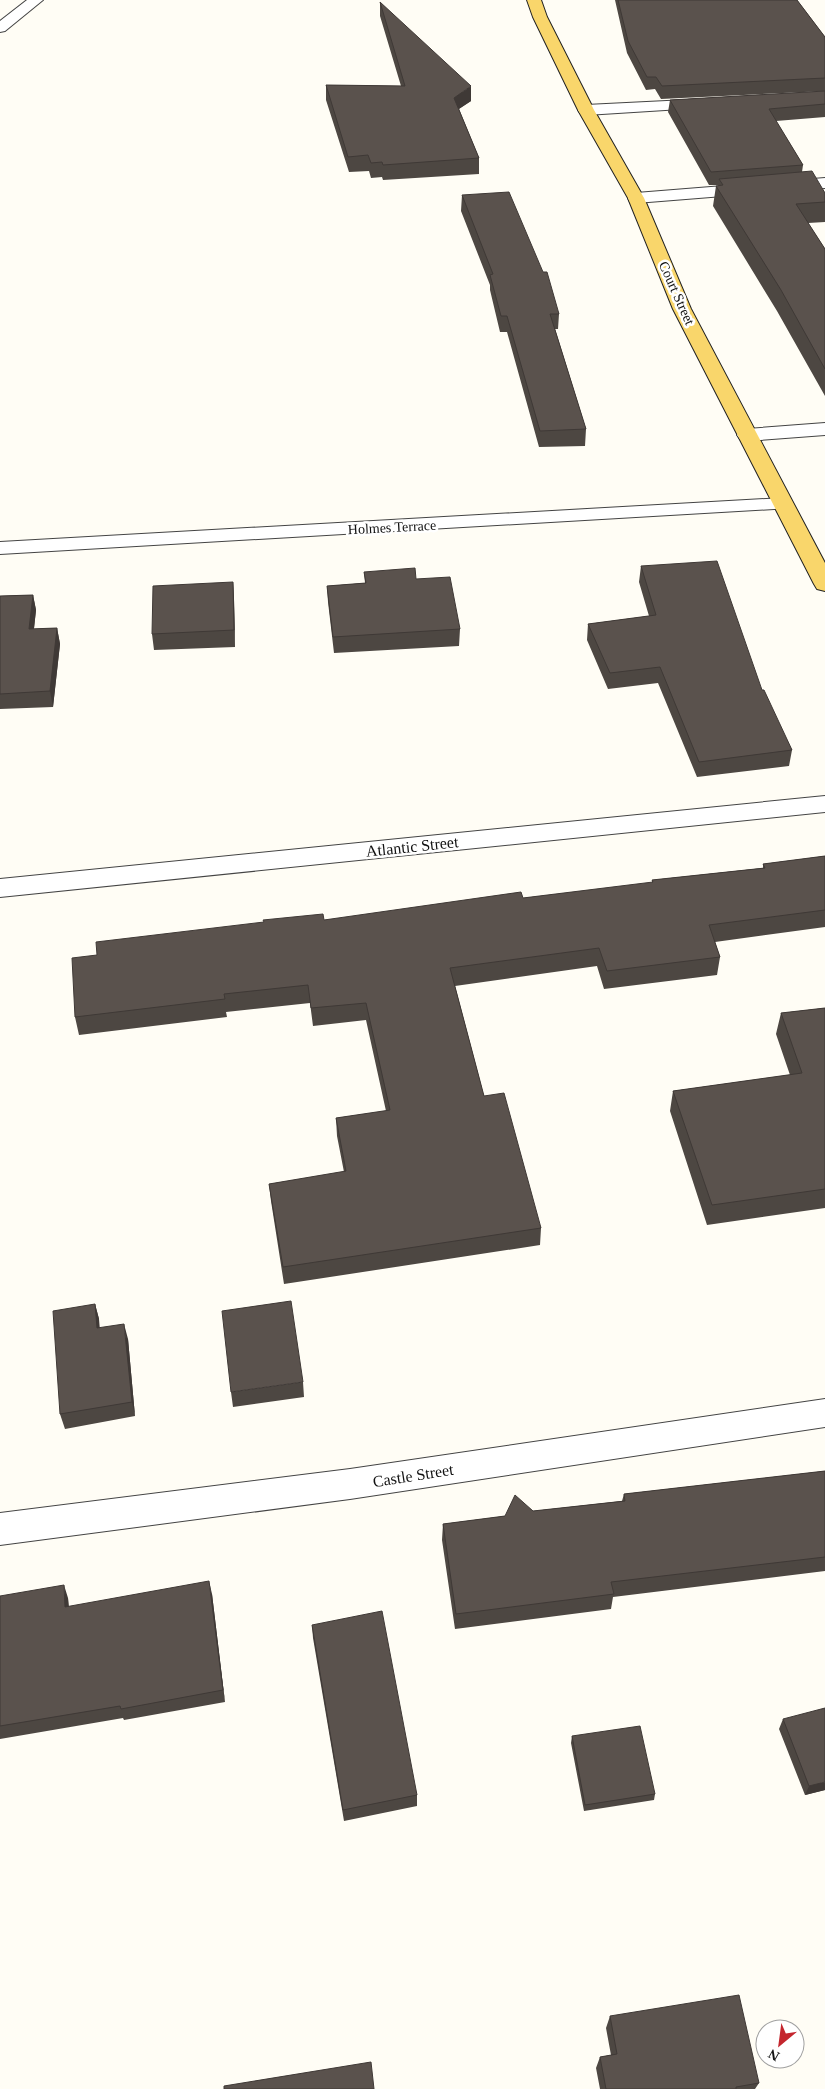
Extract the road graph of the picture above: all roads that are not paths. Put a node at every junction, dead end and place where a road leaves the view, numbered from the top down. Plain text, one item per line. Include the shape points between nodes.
1 (36, 0) edge
2 (534, 0) edge
3 (0, 28) edge
4 (725, 103) edge
5 (586, 110) junction
6 (825, 183) edge
7 (636, 198) junction
8 (825, 429) edge
9 (747, 434) junction
10 (783, 504) junction
11 (0, 548) edge
12 (825, 584) edge
13 (825, 804) edge
14 (0, 888) edge
15 (825, 1413) edge
16 (0, 1529) edge

1 - 3 street
2 - 5 main road, Court Street
4 - 5 street
5 - 7 main road, Court Street
6 - 7 street
7 - 9 main road, Court Street via 682,309
8 - 9 street
9 - 10 main road, Court Street
10 - 11 street, Holmes Terrace
10 - 12 main road, Court Street
13 - 14 street, Atlantic Street
15 - 16 street, Castle Street via 350,1484

